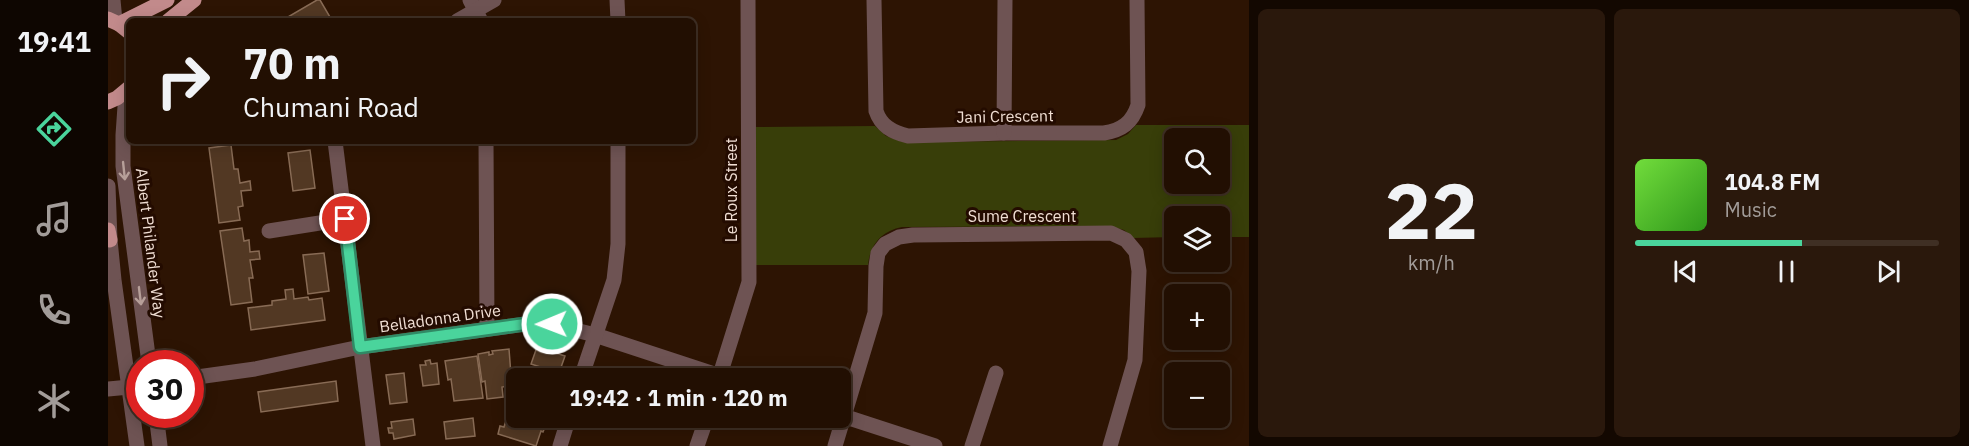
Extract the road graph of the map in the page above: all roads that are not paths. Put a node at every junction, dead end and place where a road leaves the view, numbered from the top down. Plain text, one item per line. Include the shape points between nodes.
1 (113, 0) edge
2 (167, 0) edge
3 (194, 0) edge
4 (494, 0) edge
5 (617, 0) edge
6 (748, 0) edge
7 (874, 0) edge
8 (1005, 0) edge
9 (1137, 0) edge
10 (476, 10) edge
11 (130, 18) edge
12 (172, 18) edge
13 (462, 18) edge
14 (618, 18) edge
15 (118, 24) edge
16 (126, 91) edge
17 (126, 101) edge
18 (108, 102) edge
19 (1004, 133) junction
20 (335, 144) edge
21 (486, 144) edge
22 (618, 144) edge
23 (108, 186) edge
24 (345, 219) junction
25 (269, 231) dead end
26 (109, 235) edge
27 (487, 329) junction
28 (595, 335) junction
29 (360, 347) junction
30 (128, 350) edge
31 (147, 350) edge
32 (584, 368) edge
33 (695, 368) edge
34 (725, 368) edge
35 (996, 373) dead end
36 (204, 376) edge
37 (126, 387) edge
38 (851, 388) edge
39 (108, 389) edge
40 (851, 419) edge
41 (136, 428) edge
42 (158, 428) edge
43 (566, 428) edge
44 (703, 428) edge
45 (839, 428) edge
46 (137, 446) edge
47 (160, 446) edge
48 (373, 446) edge
49 (560, 446) edge
50 (697, 446) edge
51 (835, 446) edge
52 (935, 446) edge
53 (972, 446) edge
54 (1110, 446) edge

1 - 15 street
2 - 11 main road
3 - 12 main road
4 - 10 street
5 - 14 street
6 - 34 street, Le Roux Street via 749,282
7 - 19 street, Jani Crescent via 876,111 885,126 908,136
8 - 19 street
9 - 19 street, Jani Crescent via 1138,105 1127,124 1104,133
10 - 13 street
16 - 18 main road
17 -> 31 street, Albert Philander Way via 123,166
20 - 24 street
21 - 27 street
22 - 28 street via 614,280
23 - 26 street
24 - 25 street
24 - 29 street
26 - 30 street
27 - 28 street, Belladonna Drive via 552,324
27 - 29 street, Belladonna Drive
28 - 32 street
28 - 33 street, Belladonna Drive
29 - 36 street, Belladonna Drive
29 - 48 street
35 - 53 street
37 - 39 street
38 - 54 street, Sume Crescent via 875,313 876,266 878,253 885,244 913,234 1111,233 1126,240 1136,252 1139,270 1135,360
40 - 52 street
41 - 46 street
42 - 47 street
43 - 49 street
44 - 50 street
45 - 51 street, Sume Crescent

